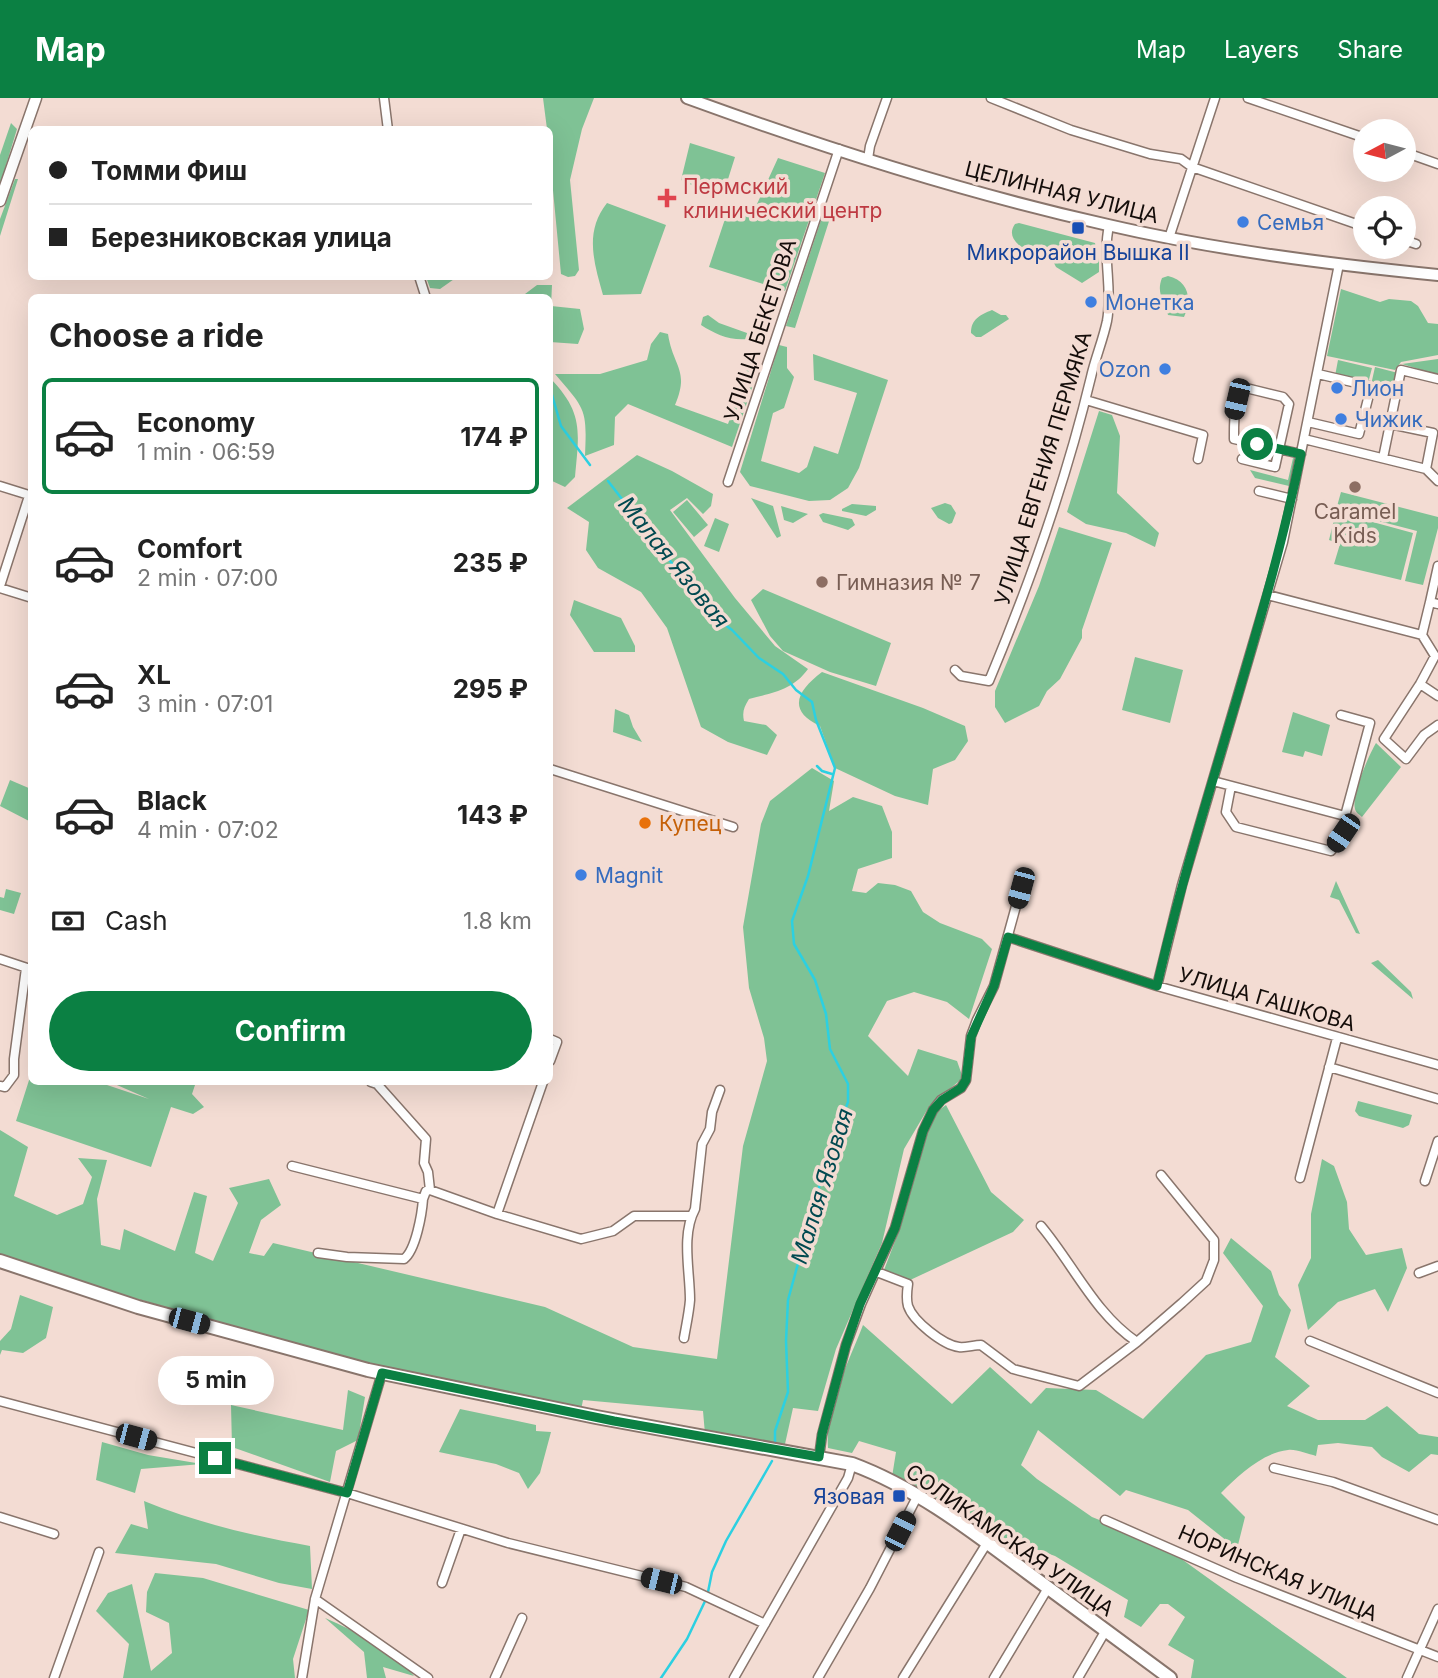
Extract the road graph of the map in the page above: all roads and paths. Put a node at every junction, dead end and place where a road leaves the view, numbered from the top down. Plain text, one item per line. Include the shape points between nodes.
1 (36, 98) edge
2 (384, 98) edge
3 (687, 98) edge
4 (887, 98) edge
5 (991, 98) edge
6 (1216, 98) edge
7 (1248, 98) edge
8 (388, 126) edge
9 (1353, 134) edge
10 (839, 149) junction
11 (1416, 156) edge
12 (868, 159) junction
13 (1438, 164) edge
14 (1192, 167) junction
15 (0, 201) edge
16 (1353, 223) edge
17 (1109, 226) junction
18 (1169, 238) junction
19 (1339, 264) junction
20 (1438, 275) edge
21 (1318, 373) junction
22 (1438, 379) edge
23 (1371, 387) junction
24 (1395, 392) junction
25 (1086, 400) junction
26 (1308, 422) junction
27 (1390, 424) junction
28 (1304, 439) junction
29 (1280, 450) junction
30 (1301, 454) junction
31 (1383, 458) junction
32 (1198, 459) dead end
33 (1242, 459) dead end
34 (1426, 469) junction
35 (1438, 481) edge
36 (728, 482) dead end
37 (0, 486) edge
38 (1259, 491) dead end
39 (28, 495) edge
40 (1292, 499) junction
41 (28, 502) edge
42 (1438, 566) edge
43 (0, 587) edge
44 (1268, 595) junction
45 (28, 597) edge
46 (1434, 603) edge
47 (1422, 635) junction
48 (955, 670) dead end
49 (1420, 684) junction
50 (1438, 696) edge
51 (1341, 715) dead end
52 (1438, 725) edge
53 (553, 770) edge
54 (1213, 781) junction
55 (1231, 786) junction
56 (1345, 817) junction
57 (733, 827) dead end
58 (1021, 888) dead end
59 (1008, 937) junction
60 (0, 959) edge
61 (28, 969) edge
62 (28, 975) edge
63 (1157, 986) junction
64 (1337, 1038) junction
65 (1438, 1065) edge
66 (1329, 1067) junction
67 (378, 1085) edge
68 (541, 1085) edge
69 (0, 1086) edge
70 (720, 1090) dead end
71 (1438, 1099) edge
72 (1438, 1141) edge
73 (292, 1166) dead end
74 (1161, 1175) dead end
75 (1300, 1178) dead end
76 (1425, 1181) dead end
77 (430, 1190) junction
78 (423, 1199) junction
79 (496, 1214) junction
80 (691, 1216) junction
81 (1041, 1226) dead end
82 (318, 1253) dead end
83 (0, 1261) edge
84 (1438, 1266) edge
85 (877, 1272) junction
86 (1419, 1273) dead end
87 (684, 1338) dead end
88 (1310, 1341) dead end
89 (1137, 1342) junction
90 (382, 1373) junction
91 (1438, 1392) edge
92 (0, 1401) edge
93 (819, 1457) junction
94 (852, 1464) junction
95 (1274, 1468) dead end
96 (347, 1493) junction
97 (918, 1495) junction
98 (0, 1517) edge
99 (1105, 1520) dead end
100 (1438, 1520) edge
101 (461, 1529) junction
102 (54, 1534) dead end
103 (987, 1543) junction
104 (99, 1552) dead end
105 (442, 1583) dead end
106 (1048, 1588) junction
107 (315, 1599) junction
108 (1438, 1609) edge
109 (522, 1618) dead end
110 (765, 1624) junction
111 (1106, 1630) junction
112 (1420, 1650) junction
113 (1438, 1657) edge
114 (54, 1678) edge
115 (302, 1678) edge
116 (428, 1678) edge
117 (495, 1678) edge
118 (734, 1678) edge
119 (818, 1678) edge
120 (903, 1678) edge
121 (994, 1678) edge
122 (1078, 1678) edge
123 (1170, 1678) edge
124 (1407, 1678) edge

1 - 15 street
2 - 8 street
3 - 10 main road, ЦЕЛИННАЯ УЛИЦА
4 - 12 street
5 - 14 street via 1070,130 1181,159
6 - 14 street
7 - 9 street
10 - 12 main road, ЦЕЛИННАЯ УЛИЦА
10 - 36 street, УЛИЦА БЕКЕТОВА
11 - 13 street
12 - 17 main road, ЦЕЛИННАЯ УЛИЦА
14 - 16 street
14 - 18 street
17 - 18 main road, ЦЕЛИННАЯ УЛИЦА
17 - 25 street, УЛИЦА ЕВГЕНИЯ ПЕРМЯКА via 1110,298
18 - 19 main road, ЦЕЛИННАЯ УЛИЦА
19 - 20 main road, ЦЕЛИННАЯ УЛИЦА
19 - 21 street
21 - 23 street
21 - 26 street
22 - 24 street via 1401,370
23 - 24 street
23 - 26 street via 1359,434
24 - 27 street
25 - 32 street via 1203,435
25 - 48 street, УЛИЦА ЕВГЕНИЯ ПЕРМЯКА via 1014,621 989,681 961,676
26 - 28 street
27 - 31 street
27 - 34 street via 1433,433
28 - 30 street
28 - 31 street
29 - 29 street via 1234,439 1237,399 1247,388 1287,400
29 - 30 street
29 - 33 street via 1275,467
30 - 40 street
31 - 34 street
34 - 35 street
37 - 39 street
38 - 40 street
40 - 44 street
41 - 43 street
42 - 46 street
43 - 45 street
44 - 47 street
44 - 54 street
46 - 47 street
47 - 49 street via 1435,656
49 - 50 street
49 - 52 street via 1384,739 1406,759
51 - 56 street via 1370,723
53 - 57 street
54 - 55 street
54 - 63 street
55 - 56 street
55 - 56 street via 1226,812 1236,827 1331,851 1348,827
58 - 59 street
59 - 63 street, УЛИЦА ГАШКОВА
59 - 85 street via 994,986 971,1037 968,1072 961,1088 933,1110 923,1131
60 - 61 street
62 - 69 street via 14,1075 5,1087
63 - 64 street, УЛИЦА ГАШКОВА
64 - 65 street, УЛИЦА ГАШКОВА
64 - 66 street
66 - 71 street
66 - 75 street
67 - 77 street via 426,1139 424,1163
68 - 79 street
70 - 80 street via 702,1144
72 - 76 street
73 - 78 street
74 - 89 street via 1214,1240 1214,1260 1206,1282
77 - 78 street
77 - 79 street
78 - 82 street via 410,1254 404,1259
79 - 80 street via 581,1239 613,1231 634,1216
80 - 87 street via 690,1302
81 - 89 street via 1121,1331
83 - 90 main road, СОЛИКАМСКАЯ УЛИЦА via 138,1307
84 - 86 street
85 - 89 street via 908,1284 906,1303 911,1314 942,1340 958,1347 981,1345 1013,1369 1079,1386
85 - 93 street via 846,1345
88 - 91 street
90 - 93 main road, СОЛИКАМСКАЯ УЛИЦА
90 - 96 street
92 - 96 street
93 - 94 main road, СОЛИКАМСКАЯ УЛИЦА
94 - 97 main road, СОЛИКАМСКАЯ УЛИЦА
94 - 110 street
95 - 100 street via 1333,1482
96 - 101 street
96 - 107 street
97 - 103 main road, СОЛИКАМСКАЯ УЛИЦА
97 - 119 street
98 - 102 street
99 - 112 street, НОРИНСКАЯ УЛИЦА
101 - 105 street
101 - 110 street via 686,1587
103 - 106 main road, СОЛИКАМСКАЯ УЛИЦА
103 - 120 street
104 - 114 street
106 - 111 main road, СОЛИКАМСКАЯ УЛИЦА
106 - 121 street
107 - 115 street
107 - 116 street
108 - 112 street
109 - 117 street
110 - 118 street
111 - 122 street
111 - 123 main road, СОЛИКАМСКАЯ УЛИЦА
112 - 113 street, НОРИНСКАЯ УЛИЦА
112 - 124 street

